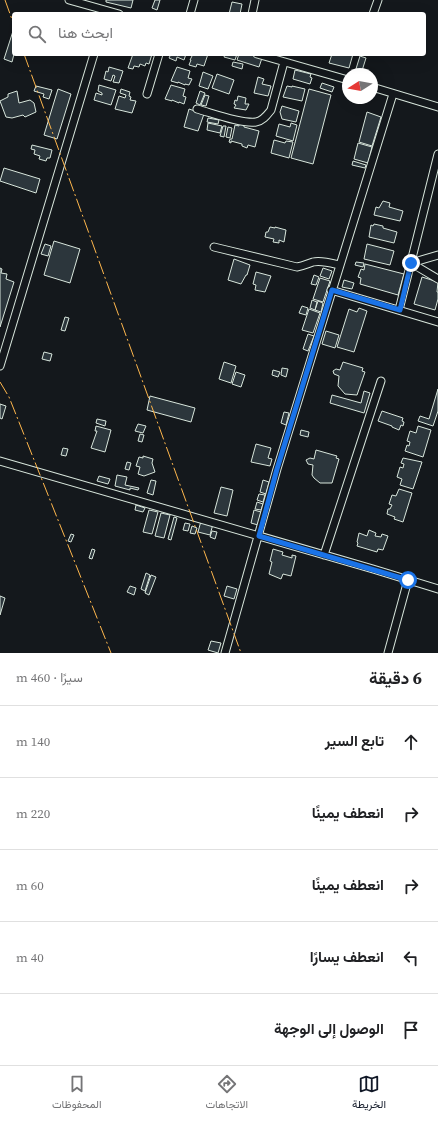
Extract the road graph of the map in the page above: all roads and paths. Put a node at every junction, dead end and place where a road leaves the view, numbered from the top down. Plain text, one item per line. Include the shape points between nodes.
1 (69, 0) edge
2 (100, 0) edge
3 (194, 0) edge
4 (255, 0) edge
5 (378, 0) edge
6 (99, 8) junction
7 (107, 12) edge
8 (191, 12) edge
9 (252, 12) edge
10 (374, 12) edge
11 (93, 56) edge
12 (158, 56) edge
13 (264, 56) edge
14 (284, 62) junction
15 (342, 78) edge
16 (378, 89) edge
17 (147, 94) dead end
18 (393, 94) junction
19 (438, 107) edge
20 (197, 109) dead end
21 (438, 154) edge
22 (214, 247) dead end
23 (438, 255) edge
24 (411, 263) junction
25 (339, 265) junction
26 (438, 278) edge
27 (332, 290) junction
28 (400, 310) junction
29 (438, 322) edge
30 (0, 366) edge
31 (380, 381) dead end
32 (0, 461) edge
33 (259, 536) junction
34 (324, 555) junction
35 (408, 580) junction
36 (438, 589) edge
37 (225, 653) edge
38 (388, 653) edge

1 - 6 street
2 - 6 street
3 - 8 street
4 - 9 street
5 - 10 street
6 - 7 street
11 - 30 street
12 - 17 street
13 - 14 street
14 - 15 street
14 - 20 street via 271,110 262,120 246,122
16 - 18 street
18 - 19 street
18 - 25 street
21 - 24 street
22 - 25 street via 297,267 322,261
23 - 24 street
24 - 26 street
24 - 28 street
25 - 27 street
27 - 28 street
27 - 33 street
28 - 29 street
31 - 34 street
32 - 33 street
33 - 34 street
33 - 37 street
34 - 35 street
35 - 36 street
35 - 38 street

